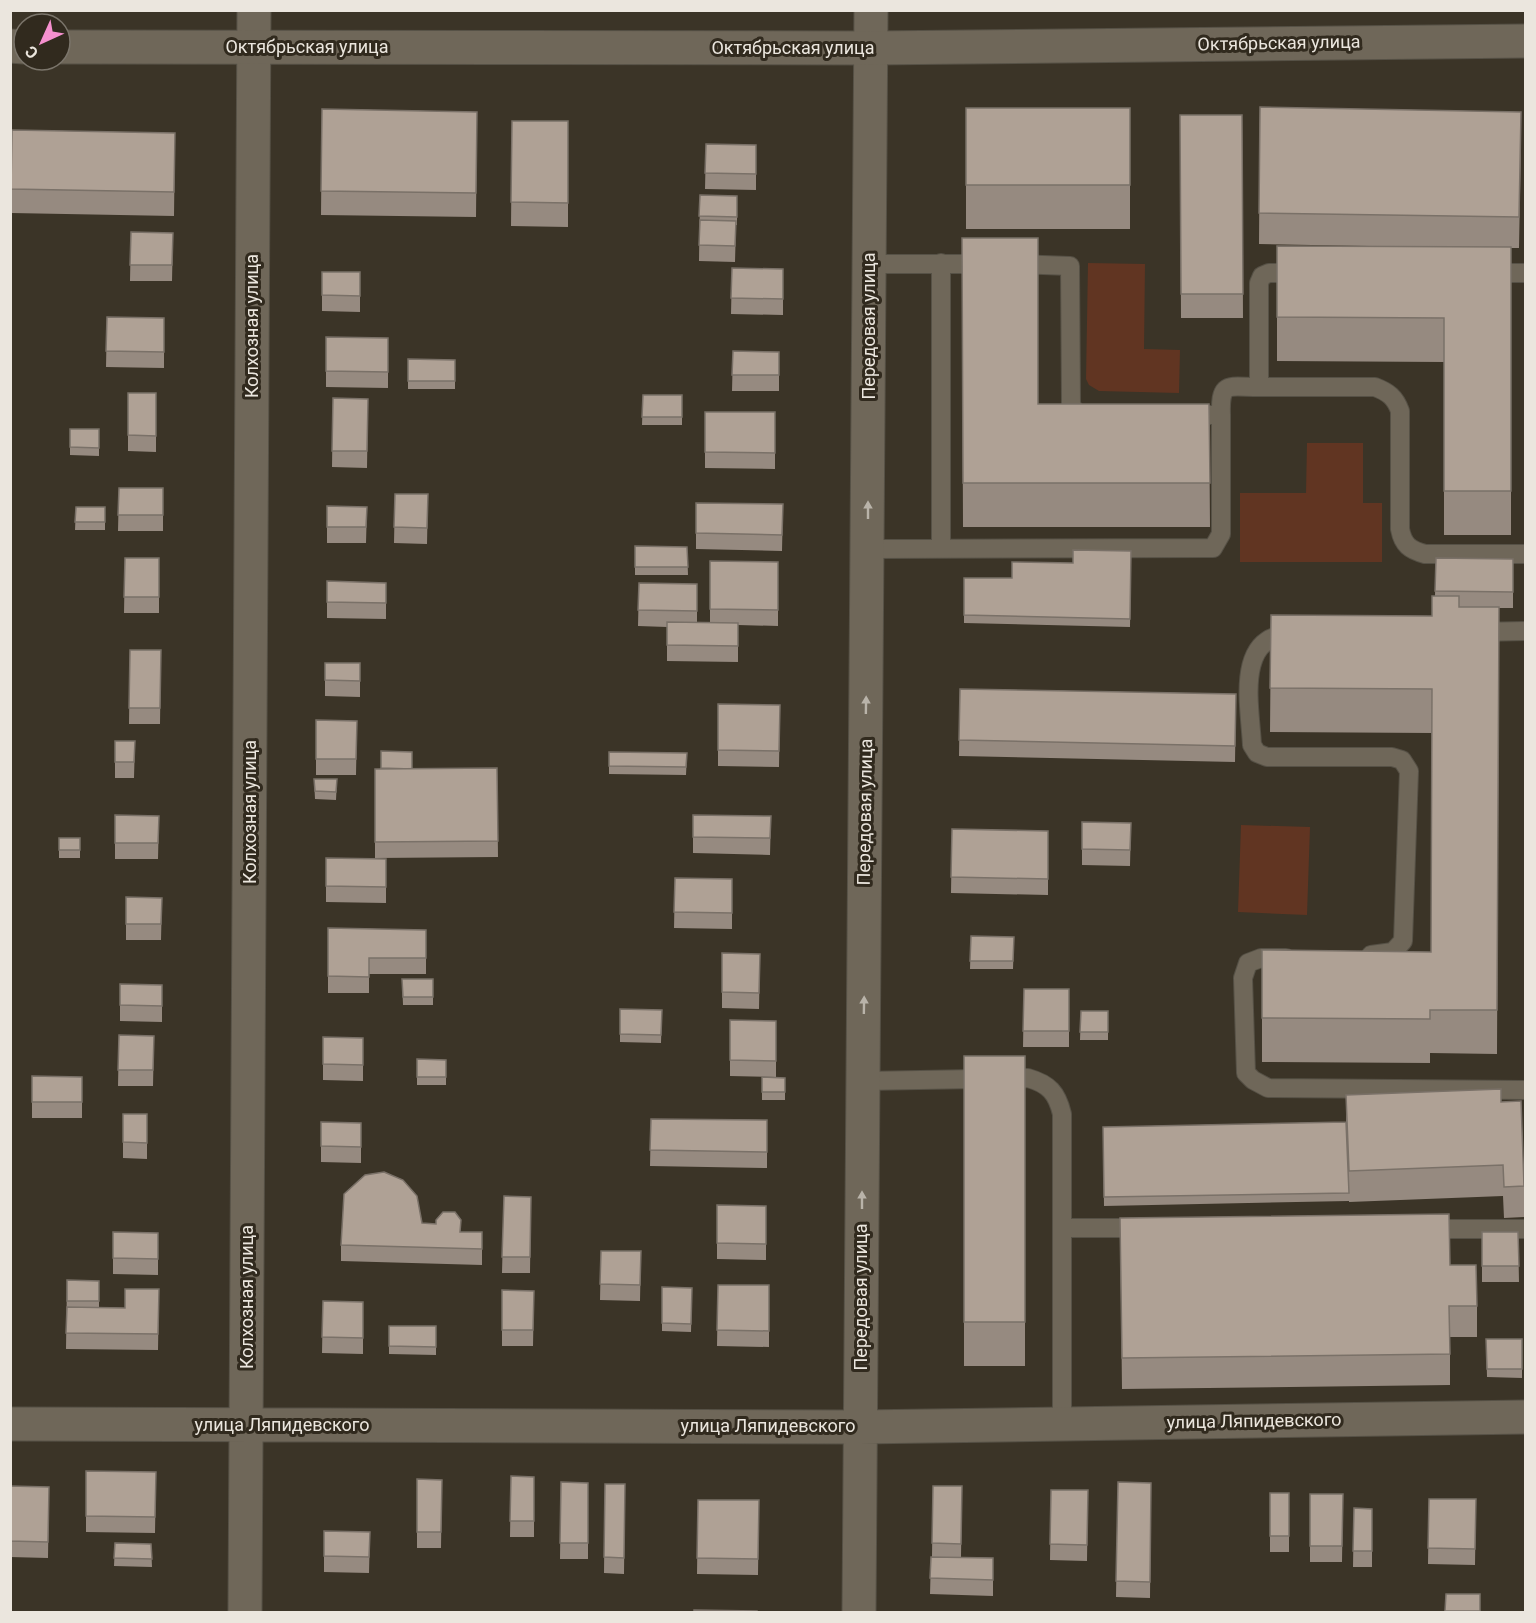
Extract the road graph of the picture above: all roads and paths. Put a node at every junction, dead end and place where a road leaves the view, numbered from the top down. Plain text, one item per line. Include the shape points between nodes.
1 (254, 10) edge
2 (871, 10) edge
3 (1526, 41) edge
4 (72, 47) edge
5 (254, 47) junction
6 (871, 48) junction
7 (869, 264) junction
8 (941, 264) junction
9 (1316, 273) edge
10 (1467, 273) edge
11 (1526, 273) edge
12 (1259, 387) junction
13 (1105, 415) edge
14 (1175, 415) edge
15 (1221, 415) junction
16 (868, 549) junction
17 (941, 549) junction
18 (1526, 554) edge
19 (1526, 631) edge
20 (1455, 632) edge
21 (1314, 633) edge
22 (1351, 957) edge
23 (1306, 958) edge
24 (863, 1081) junction
25 (1526, 1090) edge
26 (1062, 1228) junction
27 (1157, 1228) edge
28 (1407, 1229) edge
29 (1526, 1229) edge
30 (1526, 1417) edge
31 (10, 1424) edge
32 (1062, 1424) junction
33 (246, 1425) junction
34 (860, 1427) junction
35 (245, 1612) edge
36 (859, 1612) edge

1 - 5 street, Колхозная улица
2 - 6 street, Передовая улица
3 - 6 street, Октябрьская улица
4 - 5 street, Октябрьская улица
5 - 6 street, Октябрьская улица
5 - 33 street, Колхозная улица
6 - 7 street, Передовая улица
7 - 8 lane
16 -> 7 street, Передовая улица
8 - 13 lane via 1070,266 1071,405 1077,414
8 - 17 lane
9 - 12 lane via 1262,276
10 - 11 lane
12 - 15 lane via 1224,390
12 - 18 lane via 1375,387 1388,392 1400,411 1402,542 1425,554
14 - 15 lane
15 - 17 lane via 1221,534 1213,548
16 - 17 lane
24 -> 16 street, Передовая улица
19 - 20 lane
21 - 22 lane via 1279,634 1260,644 1249,678 1252,746 1268,757 1392,757 1402,760 1409,771 1403,941 1393,952
23 - 25 lane via 1261,958 1248,963 1244,978 1246,1073 1253,1080 1268,1088
24 - 26 lane via 1028,1078 1045,1083 1058,1097 1062,1114
34 -> 24 street, Передовая улица
26 - 27 lane
26 - 32 lane
28 - 29 lane
30 - 32 street, улица Ляпидевского
31 - 33 street, улица Ляпидевского
32 - 34 street, улица Ляпидевского
33 - 34 street, улица Ляпидевского
33 - 35 street, Колхозная улица
34 - 36 street, Передовая улица

